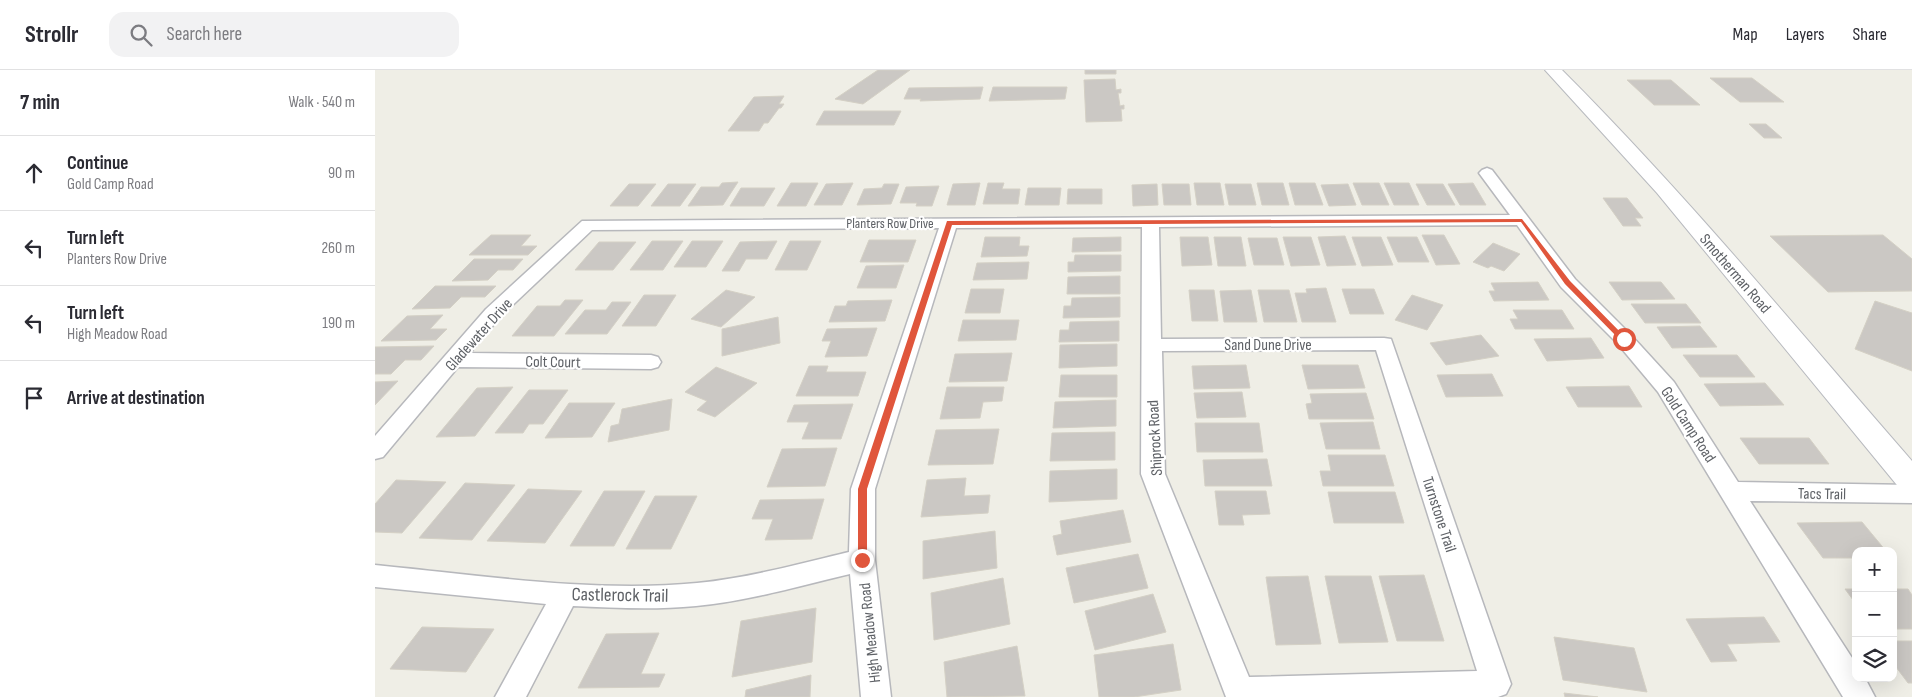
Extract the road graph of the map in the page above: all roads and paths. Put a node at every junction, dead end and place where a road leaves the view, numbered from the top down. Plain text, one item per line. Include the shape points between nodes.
1 (1553, 70) edge
2 (1487, 172) dead end
3 (1522, 220) junction
4 (949, 223) junction
5 (1150, 223) junction
6 (588, 225) joint
7 (1152, 344) junction
8 (1384, 344) joint
9 (454, 360) junction
10 (651, 362) dead end
11 (375, 451) edge
12 (1912, 482) edge
13 (1733, 491) junction
14 (1912, 494) edge
15 (862, 560) junction
16 (375, 576) edge
17 (565, 594) junction
18 (1241, 694) edge
19 (510, 697) edge
20 (876, 697) edge
21 (1860, 697) edge

1 - 12 street, Smotherman Road via 1670,196
2 - 3 street, Gold Camp Road
3 - 5 street, Planters Row Drive
3 - 13 street, Gold Camp Road via 1567,283 1624,339 1666,387
4 - 5 street, Planters Row Drive
4 - 6 street, Planters Row Drive
4 - 15 street, High Meadow Road via 863,489
5 - 7 street, Shiprock Road
6 - 9 street, Gladewater Drive via 493,313
7 - 8 street, Sand Dune Drive
7 - 18 street, Shiprock Road via 1153,474
8 - 18 street, Turnstone Trail via 1496,684
9 - 10 street, Colt Court
9 - 11 street, Gladewater Drive
13 - 14 street, Tacs Trail
13 - 21 street, Gold Camp Road
15 - 17 street, Castlerock Trail via 747,587 674,596
15 - 20 street, High Meadow Road
16 - 17 street, Castlerock Trail
17 - 19 street

